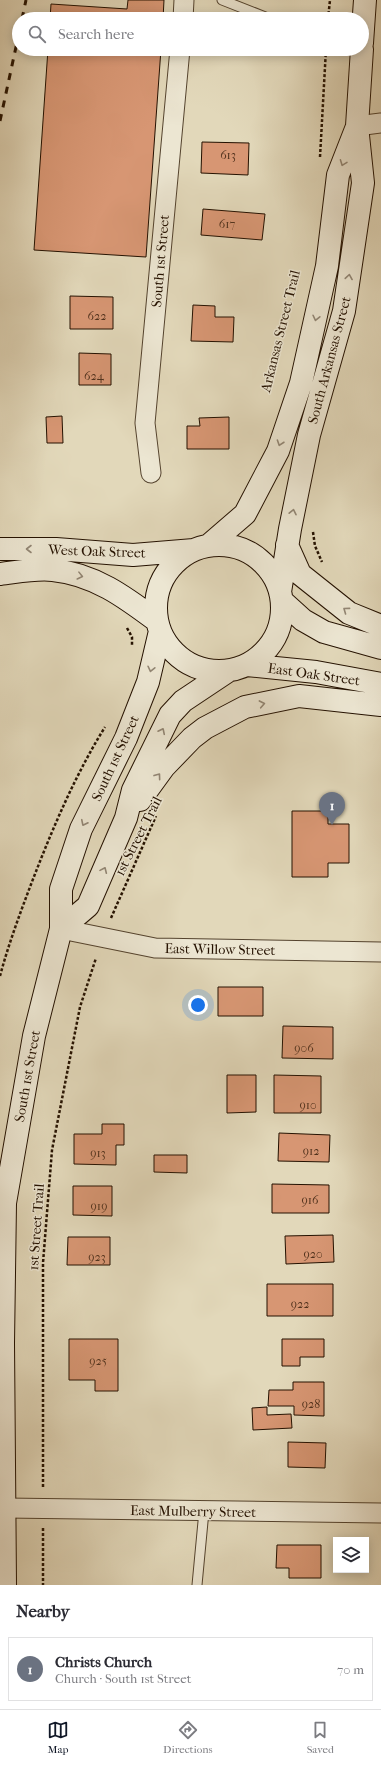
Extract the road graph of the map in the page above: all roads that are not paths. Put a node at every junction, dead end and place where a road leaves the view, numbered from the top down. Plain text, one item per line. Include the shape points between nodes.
1 (184, 0) edge
2 (222, 0) edge
3 (365, 0) edge
4 (183, 12) edge
5 (253, 12) edge
6 (364, 12) edge
7 (179, 56) edge
8 (362, 56) edge
9 (381, 123) edge
10 (357, 126) junction
11 (151, 473) dead end
12 (287, 545) junction
13 (201, 548) junction
14 (0, 549) edge
15 (0, 574) edge
16 (281, 597) junction
17 (158, 626) junction
18 (381, 626) edge
19 (381, 648) edge
20 (237, 668) junction
21 (381, 684) edge
22 (381, 705) edge
23 (126, 818) junction
24 (61, 929) junction
25 (381, 952) edge
26 (2, 1343) edge
27 (5, 1508) junction
28 (204, 1511) junction
29 (381, 1513) edge
30 (5, 1585) edge
31 (197, 1585) edge

1 - 4 street
2 - 5 lane
3 - 6 street
7 - 11 street, South 1st Street via 145,423
8 - 10 street, South Arkansas Street
9 - 10 street
12 -> 10 street, South Arkansas Street via 309,435 344,311 363,183
10 -> 13 street, South Arkansas Street via 338,175 327,266 301,383 278,451 245,514
12 - 16 street, South Arkansas Street
18 -> 12 street via 349,613 300,574
13 -> 14 street, West Oak Street via 133,555 56,549
13 - 16 street via 234,547 246,551 261,561 273,575
13 - 17 street via 179,559 167,572 159,587 155,604
15 -> 17 street, West Oak Street via 52,569 93,580 120,594
16 - 19 street via 303,620 324,632
16 - 20 street via 281,620 274,638 263,653
17 - 20 street via 168,646 194,667 211,671
17 -> 24 street, South 1st Street via 148,682 81,829 61,889
20 - 21 street, East Oak Street via 316,672
23 -> 20 street via 133,790 170,715 183,701
23 -> 22 street via 164,767 192,738 205,728 245,707 299,696
24 -> 23 street via 88,906
24 - 25 street, East Willow Street via 156,948
24 - 26 street, South 1st Street via 34,1036 5,1202
26 - 27 street, South 1st Street
27 - 28 street, East Mulberry Street
27 - 30 street, South 1st Street
28 - 29 street, East Mulberry Street
28 - 31 lane

